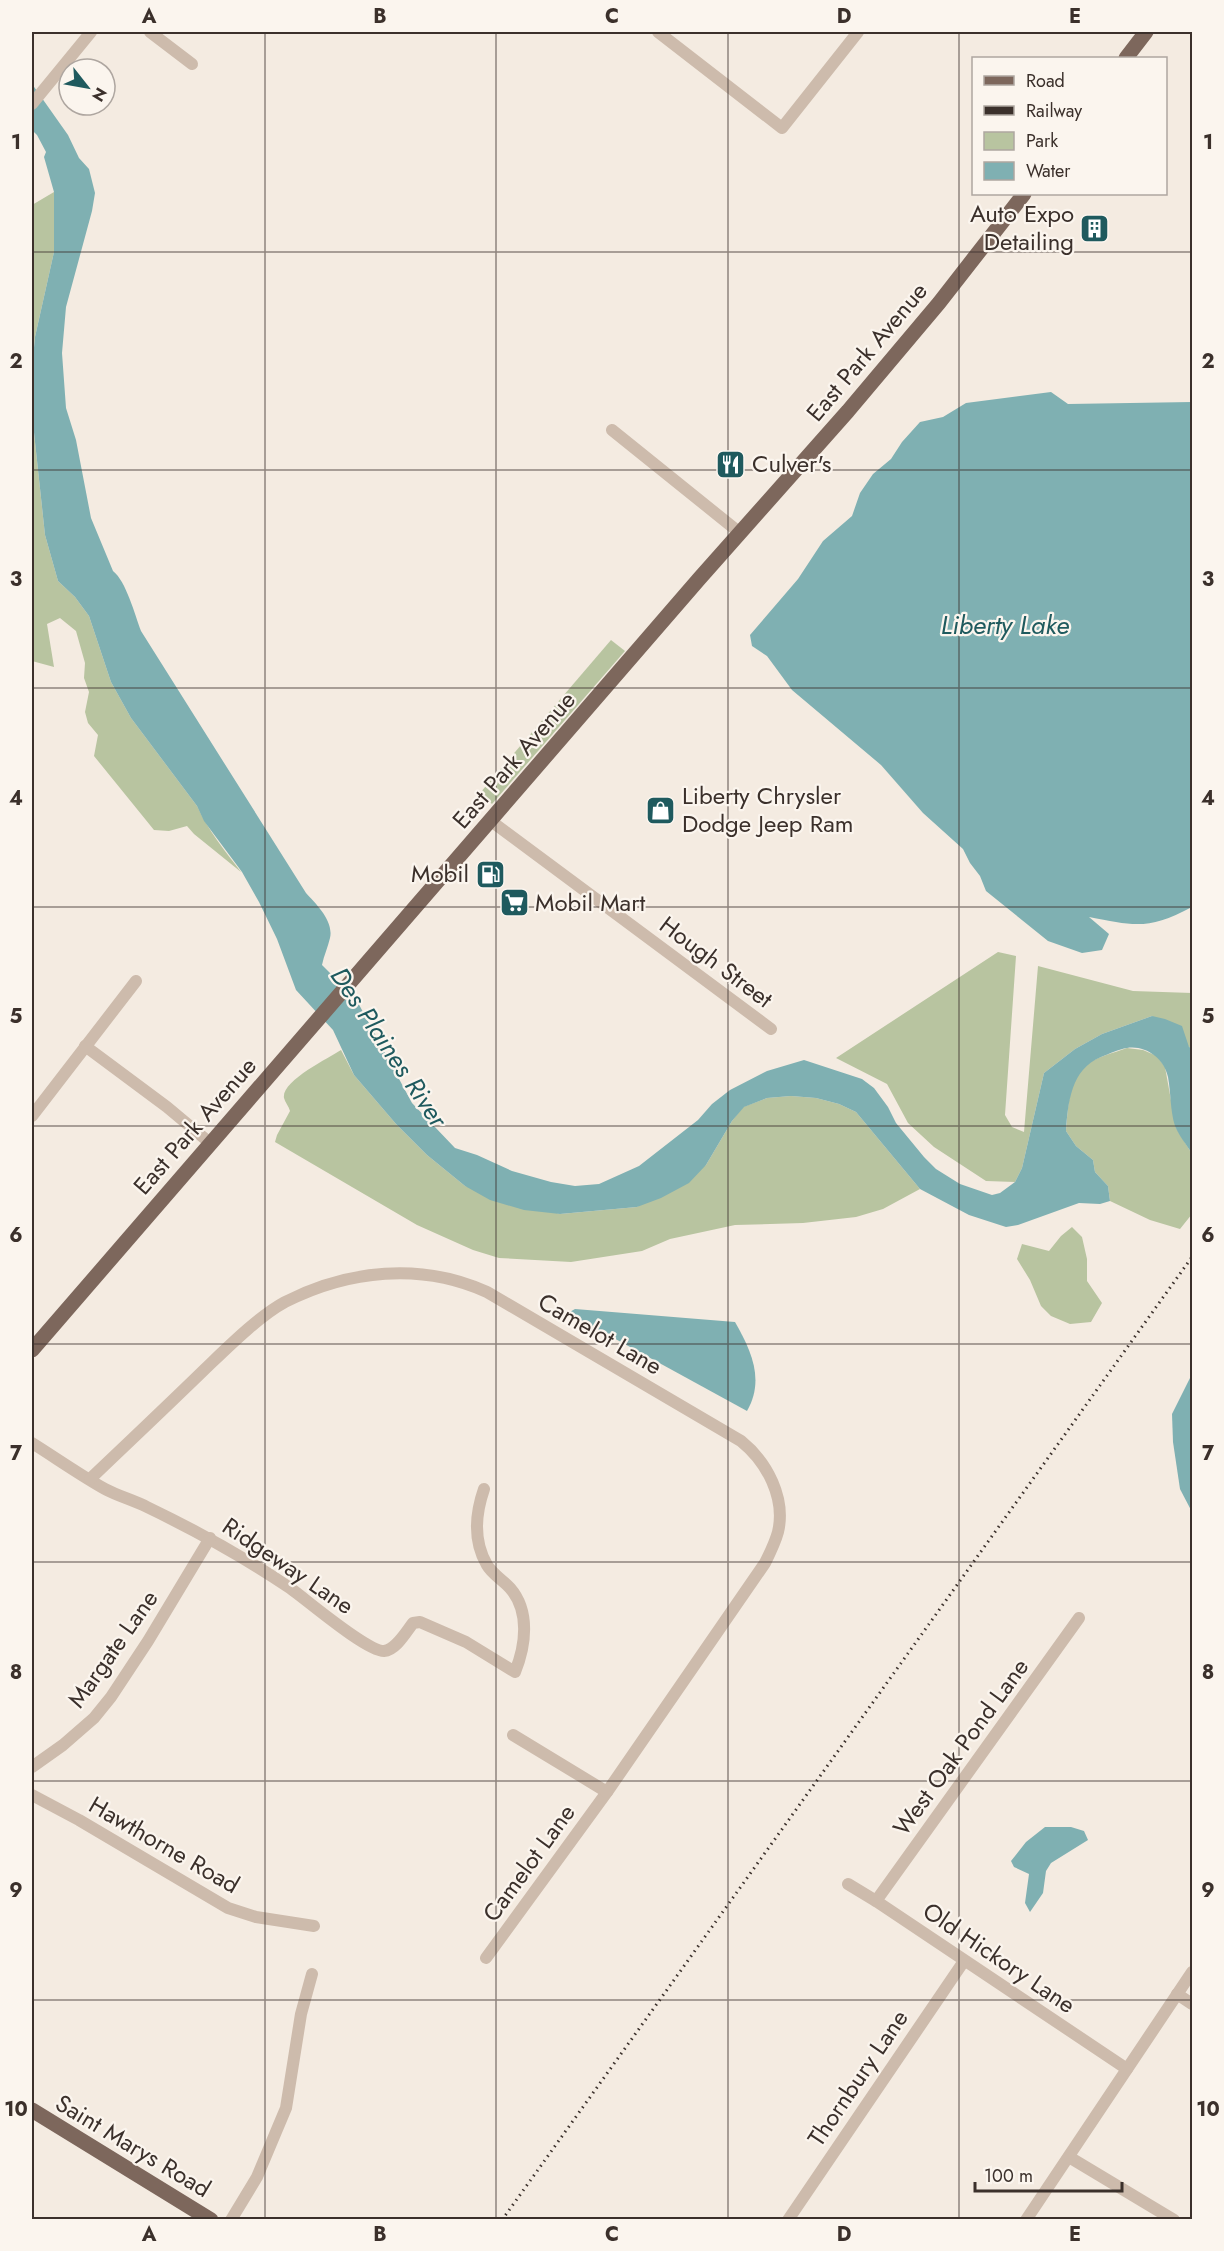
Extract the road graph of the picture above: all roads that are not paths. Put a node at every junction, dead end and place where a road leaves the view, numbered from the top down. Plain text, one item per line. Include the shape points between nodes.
1 (91, 32) edge
2 (150, 32) edge
3 (658, 32) edge
4 (858, 32) edge
5 (1146, 32) edge
6 (1127, 57) edge
7 (192, 64) dead end
8 (32, 104) edge
9 (1023, 195) edge
10 (612, 430) dead end
11 (740, 533) junction
12 (491, 821) junction
13 (136, 981) dead end
14 (771, 1029) dead end
15 (85, 1046) junction
16 (32, 1116) edge
17 (210, 1143) junction
18 (32, 1350) edge
19 (32, 1443) edge
20 (90, 1479) junction
21 (484, 1489) dead end
22 (210, 1538) junction
23 (1079, 1618) dead end
24 (513, 1736) dead end
25 (32, 1767) edge
26 (607, 1792) junction
27 (32, 1795) edge
28 (848, 1884) dead end
29 (876, 1901) junction
30 (314, 1926) dead end
31 (486, 1958) dead end
32 (964, 1961) junction
33 (1192, 1972) edge
34 (312, 1974) dead end
35 (1177, 1994) junction
36 (1192, 2004) edge
37 (1127, 2069) junction
38 (32, 2110) edge
39 (1069, 2157) junction
40 (211, 2220) edge
41 (231, 2220) edge
42 (788, 2220) edge
43 (1026, 2220) edge
44 (1174, 2220) edge

1 - 8 street
2 - 7 street
3 - 4 street via 782,128
5 - 6 main road
9 - 11 main road, East Park Avenue via 939,303
10 - 11 street
11 - 12 main road, East Park Avenue
12 - 14 street, Hough Street
12 - 17 main road, East Park Avenue
13 - 15 street
15 - 16 street
15 - 17 street
17 - 18 main road, East Park Avenue
19 - 20 street, Ridgeway Lane
20 - 22 street, Ridgeway Lane
20 - 26 street, Camelot Lane via 240,1336 283,1303 328,1283 358,1275 391,1273 418,1273 478,1288 741,1441 754,1451 774,1485 779,1515 773,1546
21 - 22 street, Ridgeway Lane via 478,1508 477,1541 488,1568 520,1603 524,1620 515,1672 466,1642 420,1622 413,1623 393,1647 384,1651 374,1648 264,1570
22 - 25 street, Margate Lane via 111,1697 94,1718
23 - 29 street, West Oak Pond Lane
24 - 26 street, Camelot Lane
26 - 31 street, Camelot Lane
27 - 30 street, Hawthorne Road via 228,1908 256,1917
28 - 29 street, Old Hickory Lane
29 - 32 street, Old Hickory Lane
32 - 37 street, Old Hickory Lane
32 - 42 street, Thornbury Lane
33 - 35 street
34 - 41 street via 301,2014 286,2108 257,2177
35 - 36 street
35 - 37 street
37 - 39 street
38 - 40 main road, Saint Marys Road
39 - 43 street
39 - 44 street

